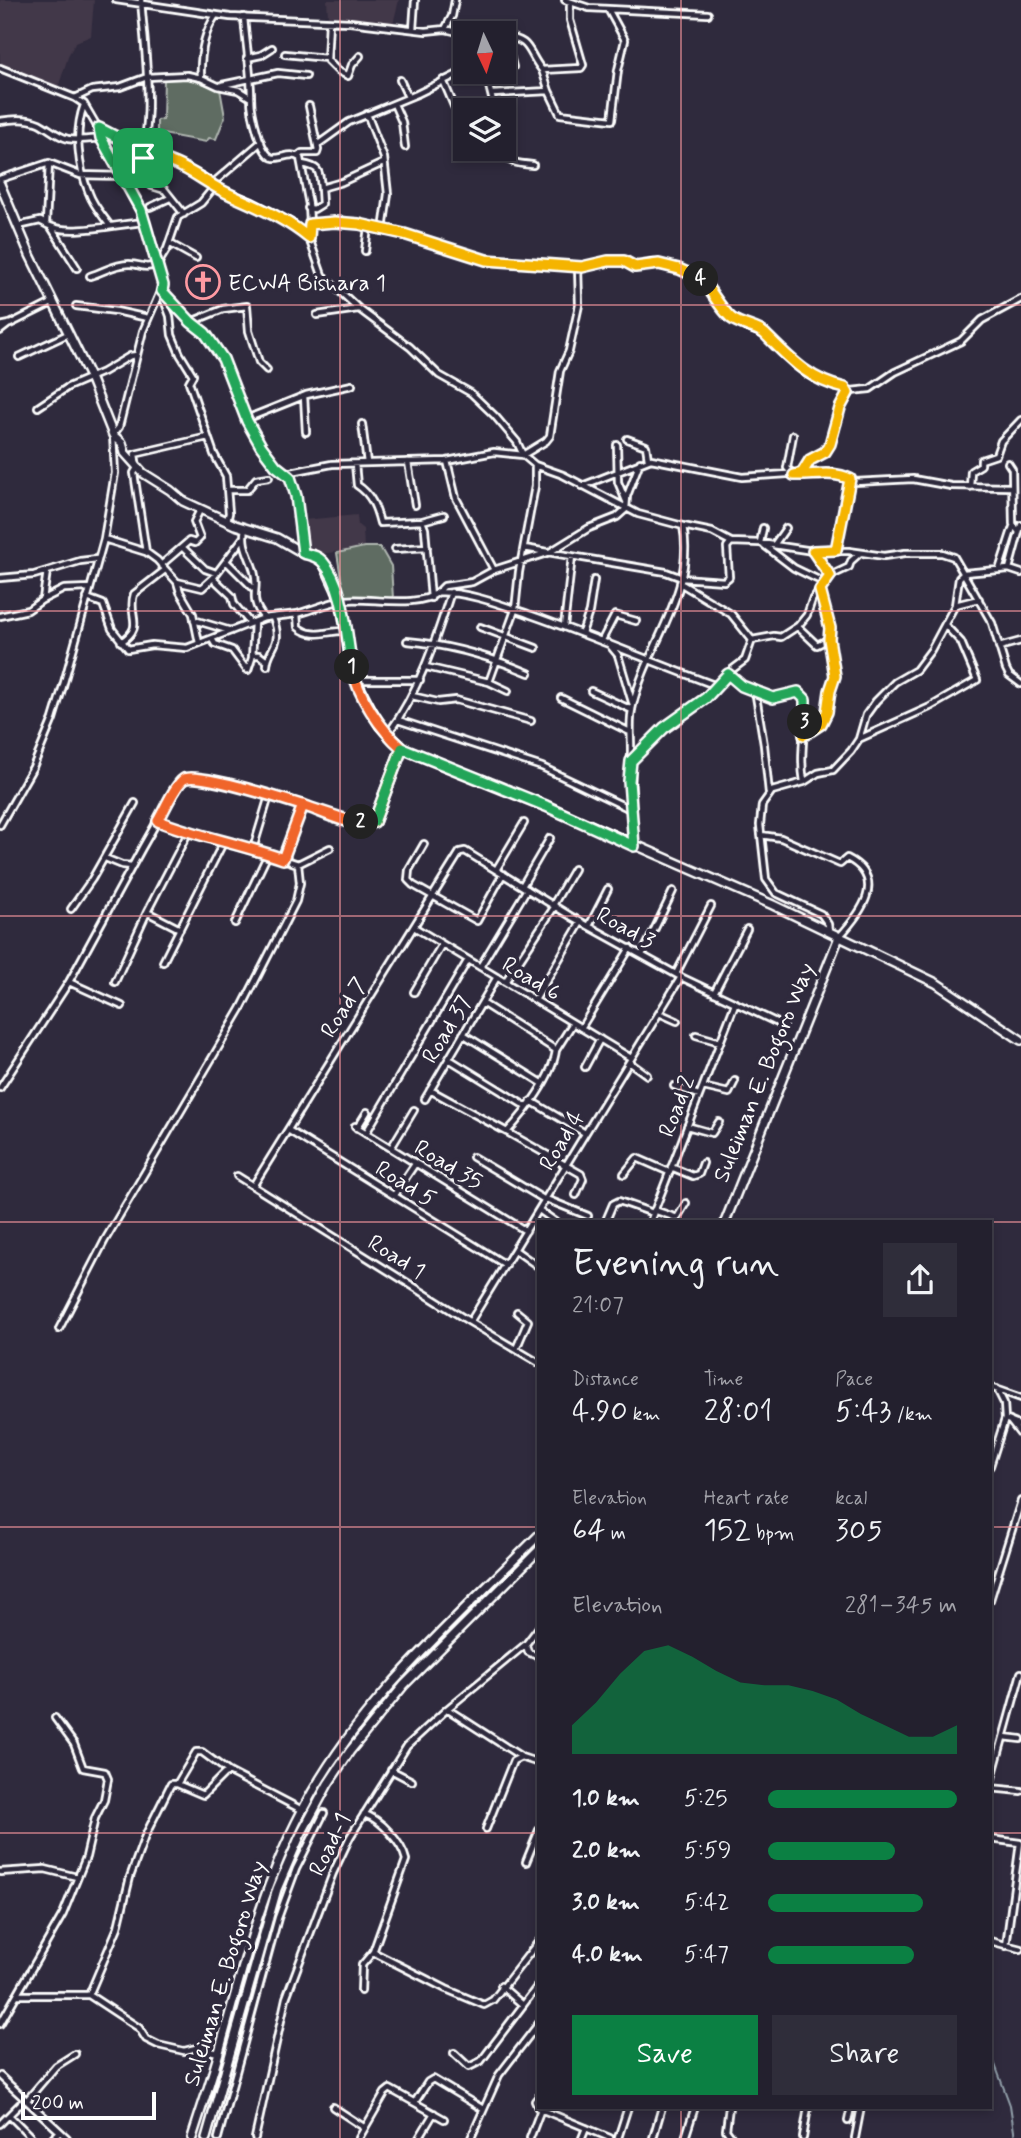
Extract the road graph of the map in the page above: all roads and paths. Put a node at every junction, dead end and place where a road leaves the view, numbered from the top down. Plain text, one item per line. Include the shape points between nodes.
1 (116, 0) edge
2 (415, 0) edge
3 (455, 0) edge
4 (568, 1) edge
5 (141, 3) edge
6 (608, 9) junction
7 (708, 14) dead end
8 (216, 15) junction
9 (244, 17) junction
10 (329, 22) junction
11 (413, 29) junction
12 (446, 29) junction
13 (453, 31) edge
14 (516, 40) edge
15 (272, 48) dead end
16 (285, 54) dead end
17 (359, 56) dead end
18 (247, 58) junction
19 (326, 58) junction
20 (0, 68) edge
21 (541, 70) junction
22 (306, 76) dead end
23 (453, 76) edge
24 (147, 77) junction
25 (251, 77) junction
26 (201, 78) junction
27 (400, 80) dead end
28 (443, 80) junction
29 (486, 84) edge
30 (218, 86) junction
31 (548, 91) junction
32 (492, 94) junction
33 (408, 97) junction
34 (75, 98) junction
35 (251, 98) junction
36 (493, 98) edge
37 (394, 103) junction
38 (84, 104) junction
39 (453, 104) edge
40 (309, 106) dead end
41 (367, 114) junction
42 (0, 121) edge
43 (99, 128) junction
44 (101, 138) junction
45 (79, 141) junction
46 (261, 142) junction
47 (317, 145) junction
48 (405, 147) dead end
49 (298, 156) junction
50 (143, 158) junction
51 (510, 161) edge
52 (49, 163) junction
53 (383, 163) junction
54 (302, 164) junction
55 (533, 165) dead end
56 (140, 169) junction
57 (83, 174) junction
58 (122, 176) junction
59 (0, 181) edge
60 (214, 185) junction
61 (321, 188) junction
62 (130, 191) junction
63 (170, 198) junction
64 (150, 207) dead end
65 (308, 208) junction
66 (184, 214) junction
67 (146, 222) junction
68 (46, 223) junction
69 (310, 224) junction
70 (18, 226) junction
71 (110, 226) junction
72 (51, 227) junction
73 (368, 227) junction
74 (383, 230) junction
75 (309, 238) junction
76 (169, 243) junction
77 (365, 251) dead end
78 (196, 258) dead end
79 (158, 264) junction
80 (578, 267) junction
81 (77, 268) dead end
82 (90, 276) dead end
83 (163, 290) junction
84 (157, 296) junction
85 (1021, 299) edge
86 (52, 303) junction
87 (76, 306) dead end
88 (359, 309) junction
89 (317, 314) dead end
90 (148, 318) junction
91 (191, 322) junction
92 (10, 324) junction
93 (0, 326) edge
94 (0, 331) edge
95 (68, 334) junction
96 (137, 355) junction
97 (19, 357) dead end
98 (267, 370) dead end
99 (90, 377) junction
100 (352, 385) dead end
101 (848, 393) junction
102 (304, 396) junction
103 (38, 407) dead end
104 (246, 419) junction
105 (1021, 420) edge
106 (362, 424) dead end
107 (306, 432) dead end
108 (113, 435) junction
109 (793, 435) dead end
110 (208, 437) junction
111 (626, 439) dead end
112 (617, 445) dead end
113 (523, 455) junction
114 (649, 459) junction
115 (447, 461) junction
116 (408, 462) junction
117 (640, 462) junction
118 (367, 463) junction
119 (1008, 463) dead end
120 (355, 464) junction
121 (535, 465) junction
122 (136, 468) junction
123 (286, 473) junction
124 (618, 474) junction
125 (794, 475) junction
126 (269, 477) dead end
127 (850, 479) junction
128 (582, 486) junction
129 (970, 486) junction
130 (1010, 487) junction
131 (227, 490) junction
132 (626, 502) junction
133 (415, 505) dead end
134 (201, 509) junction
135 (625, 509) junction
136 (444, 515) dead end
137 (422, 521) junction
138 (228, 522) junction
139 (1021, 525) edge
140 (683, 526) junction
141 (1013, 526) junction
142 (471, 527) junction
143 (245, 528) junction
144 (763, 528) dead end
145 (786, 528) dead end
146 (462, 531) dead end
147 (1017, 531) junction
148 (243, 538) junction
149 (104, 539) junction
150 (731, 542) junction
151 (762, 544) junction
152 (774, 545) junction
153 (181, 546) junction
154 (426, 547) junction
155 (524, 548) junction
156 (396, 549) dead end
157 (836, 550) junction
158 (813, 551) junction
159 (146, 552) junction
160 (550, 552) junction
161 (303, 553) junction
162 (860, 553) junction
163 (572, 556) junction
164 (97, 559) junction
165 (226, 561) junction
166 (521, 561) junction
167 (161, 565) junction
168 (1009, 569) junction
169 (165, 570) junction
170 (494, 570) junction
171 (999, 570) junction
172 (47, 571) junction
173 (964, 573) junction
174 (1021, 573) edge
175 (215, 576) junction
176 (830, 576) junction
177 (0, 578) edge
178 (594, 580) dead end
179 (681, 580) junction
180 (177, 582) junction
181 (825, 583) junction
182 (89, 588) junction
183 (254, 589) junction
184 (820, 590) junction
185 (438, 592) junction
186 (452, 592) junction
187 (87, 598) junction
188 (431, 598) junction
189 (979, 599) junction
190 (42, 600) junction
191 (341, 601) junction
192 (955, 605) junction
193 (516, 610) junction
194 (259, 611) junction
195 (297, 614) junction
196 (0, 616) edge
197 (264, 618) junction
198 (273, 618) junction
199 (194, 620) junction
200 (636, 621) dead end
201 (256, 622) junction
202 (946, 625) junction
203 (480, 627) dead end
204 (564, 627) junction
205 (798, 627) junction
206 (232, 631) junction
207 (346, 631) junction
208 (582, 633) junction
209 (507, 636) junction
210 (212, 639) junction
211 (829, 639) junction
212 (752, 640) junction
213 (407, 641) dead end
214 (605, 641) junction
215 (1021, 641) edge
216 (121, 642) junction
217 (199, 643) junction
218 (433, 643) junction
219 (999, 647) junction
220 (536, 648) dead end
221 (252, 655) junction
222 (496, 659) junction
223 (649, 661) junction
224 (426, 667) junction
225 (529, 673) dead end
226 (728, 674) junction
227 (356, 680) junction
228 (420, 680) junction
229 (489, 682) junction
230 (1021, 684) edge
231 (717, 686) junction
232 (755, 690) junction
233 (508, 691) dead end
234 (591, 691) dead end
235 (412, 696) junction
236 (561, 698) dead end
237 (632, 707) junction
238 (398, 720) junction
239 (531, 721) dead end
240 (631, 732) junction
241 (388, 734) junction
242 (804, 735) junction
243 (859, 739) junction
244 (402, 748) junction
245 (631, 761) junction
246 (804, 782) junction
247 (769, 793) junction
248 (269, 796) junction
249 (135, 803) dead end
250 (303, 805) junction
251 (631, 810) junction
252 (158, 821) junction
253 (524, 823) dead end
254 (0, 825) edge
255 (188, 833) junction
256 (761, 835) junction
257 (550, 838) dead end
258 (224, 841) junction
259 (424, 844) dead end
260 (634, 846) junction
261 (253, 849) junction
262 (330, 849) dead end
263 (465, 851) joint
264 (268, 854) junction
265 (105, 858) junction
266 (283, 859) junction
267 (298, 864) junction
268 (132, 866) junction
269 (575, 869) dead end
270 (496, 870) junction
271 (503, 874) junction
272 (524, 887) junction
273 (608, 889) dead end
274 (673, 891) dead end
275 (432, 896) junction
276 (554, 905) junction
277 (711, 906) dead end
278 (71, 909) dead end
279 (147, 912) junction
280 (581, 922) junction
281 (235, 923) dead end
282 (589, 926) junction
283 (414, 927) junction
284 (180, 929) junction
285 (747, 929) dead end
286 (829, 932) junction
287 (839, 937) junction
288 (442, 944) junction
289 (630, 948) junction
290 (642, 955) junction
291 (468, 960) junction
292 (163, 962) dead end
293 (480, 967) junction
294 (679, 975) junction
295 (497, 977) junction
296 (69, 982) junction
297 (115, 982) dead end
298 (505, 982) junction
299 (414, 992) dead end
300 (714, 993) junction
301 (535, 1000) junction
302 (482, 1003) junction
303 (735, 1004) junction
304 (122, 1006) dead end
305 (659, 1013) junction
306 (677, 1021) dead end
307 (573, 1023) junction
308 (784, 1026) dead end
309 (581, 1028) junction
310 (463, 1034) junction
311 (696, 1035) dead end
312 (600, 1039) junction
313 (1021, 1040) edge
314 (720, 1042) junction
315 (556, 1049) junction
316 (449, 1059) junction
317 (630, 1060) junction
318 (585, 1067) dead end
319 (647, 1075) dead end
320 (735, 1081) dead end
321 (542, 1083) junction
322 (674, 1086) dead end
323 (703, 1087) junction
324 (0, 1088) edge
325 (430, 1090) junction
326 (699, 1095) junction
327 (425, 1099) dead end
328 (531, 1101) junction
329 (527, 1107) junction
330 (414, 1110) dead end
331 (367, 1112) dead end
332 (719, 1122) dead end
333 (687, 1126) junction
334 (288, 1130) junction
335 (507, 1132) junction
336 (366, 1133) junction
337 (586, 1133) junction
338 (391, 1148) junction
339 (473, 1157) dead end
340 (703, 1163) dead end
341 (415, 1164) junction
342 (566, 1166) junction
343 (670, 1170) junction
344 (624, 1174) dead end
345 (237, 1176) dead end
346 (253, 1186) junction
347 (394, 1195) junction
348 (576, 1195) dead end
349 (545, 1199) junction
350 (686, 1203) dead end
351 (539, 1210) junction
352 (654, 1212) junction
353 (588, 1216) dead end
354 (607, 1217) dead end
355 (553, 1220) edge
356 (651, 1220) edge
357 (726, 1220) edge
358 (526, 1231) junction
359 (515, 1250) junction
360 (506, 1265) junction
361 (537, 1266) edge
362 (517, 1312) dead end
363 (470, 1322) junction
364 (60, 1329) dead end
365 (516, 1349) junction
366 (537, 1361) edge
367 (994, 1388) edge
368 (1021, 1398) edge
369 (1008, 1420) junction
370 (1021, 1426) edge
371 (1021, 1435) edge
372 (992, 1461) edge
373 (1021, 1501) edge
374 (537, 1537) edge
375 (537, 1552) edge
376 (992, 1594) edge
377 (537, 1630) edge
378 (526, 1644) junction
379 (537, 1656) edge
380 (1021, 1673) edge
381 (1020, 1684) edge
382 (447, 1709) junction
383 (55, 1718) dead end
384 (1004, 1737) junction
385 (1021, 1739) edge
386 (522, 1757) junction
387 (537, 1762) edge
388 (391, 1770) junction
389 (225, 1772) junction
390 (992, 1779) edge
391 (412, 1781) dead end
392 (177, 1784) junction
393 (992, 1786) edge
394 (1021, 1791) edge
395 (302, 1810) junction
396 (324, 1813) dead end
397 (364, 1814) dead end
398 (486, 1829) dead end
399 (537, 1835) edge
400 (992, 1839) edge
401 (1021, 1843) edge
402 (526, 1863) dead end
403 (0, 1872) edge
404 (77, 1877) junction
405 (992, 1942) edge
406 (537, 1943) edge
407 (1006, 1946) junction
408 (1021, 1949) edge
409 (373, 1952) junction
410 (501, 1986) junction
411 (537, 1987) edge
412 (361, 1991) dead end
413 (19, 1995) junction
414 (89, 1995) junction
415 (523, 2005) junction
416 (0, 2024) edge
417 (537, 2026) edge
418 (219, 2053) junction
419 (454, 2053) dead end
420 (75, 2054) dead end
421 (1, 2078) edge
422 (26, 2099) junction
423 (415, 2102) junction
424 (332, 2107) dead end
425 (483, 2109) junction
426 (541, 2109) joint
427 (627, 2109) edge
428 (662, 2109) edge
429 (694, 2109) edge
430 (730, 2109) edge
431 (808, 2109) edge
432 (851, 2109) edge
433 (861, 2109) edge
434 (434, 2113) junction
435 (9, 2115) junction
436 (444, 2119) dead end
437 (848, 2121) dead end
438 (0, 2124) edge
439 (365, 2128) junction
440 (586, 2128) junction
441 (60, 2132) junction
442 (31, 2137) edge
443 (53, 2138) edge
444 (67, 2138) edge
445 (192, 2138) edge
446 (206, 2138) edge
447 (218, 2138) edge
448 (255, 2138) edge
449 (359, 2138) edge
450 (419, 2138) edge
451 (471, 2138) edge
452 (530, 2138) edge
453 (582, 2138) edge
454 (610, 2138) edge
455 (618, 2138) edge
456 (655, 2138) edge
457 (685, 2138) edge
458 (732, 2138) edge
459 (803, 2138) edge
460 (855, 2138) edge

1 - 5 street
2 - 11 street
3 - 12 street
4 - 6 street
4 - 21 street via 583,67
5 - 8 street
5 - 24 street
6 - 7 street
6 - 31 street via 625,40 614,118 560,114
8 - 9 street
8 - 26 street via 200,54
9 - 10 street
9 - 18 street
10 - 11 street
10 - 19 street
11 - 12 street
12 - 13 street
14 - 21 street via 529,47
15 - 18 street
16 - 19 street
17 - 19 street via 348,76
18 - 25 street
20 - 34 street
21 - 31 street
22 - 25 street via 278,72
23 - 28 street
24 - 26 street
24 - 34 street
24 - 50 street
25 - 30 street
25 - 35 street
26 - 30 street
27 - 33 street
28 - 33 street
28 - 39 street
29 - 32 street
30 - 35 street
31 - 32 street
32 - 36 street
33 - 37 street
34 - 38 street
35 - 46 street
37 - 41 street
37 - 48 street
38 - 43 street
38 - 45 street
40 - 47 street
41 - 47 street
41 - 53 street
42 - 45 street via 37,122 55,135
43 - 44 street
43 - 50 street via 126,142
44 - 45 street
44 - 58 street
45 - 57 street
46 - 49 street via 270,158
46 - 60 street
47 - 49 street via 317,153
49 - 54 street
50 - 56 street
50 - 60 street via 166,159
51 - 55 street
52 - 57 street
52 - 59 street
52 - 68 street
53 - 61 street
53 - 74 street via 388,194
54 - 61 street via 318,170
54 - 65 street
56 - 62 street
56 - 63 street via 153,188 165,190
57 - 58 street
57 - 71 street via 89,195
58 - 62 street
59 - 70 main road
60 - 66 street via 201,203
60 - 75 street via 291,223
61 - 65 street via 322,204
62 - 67 street
63 - 64 street
63 - 66 street
65 - 69 street
66 - 76 street via 178,216
67 - 71 street
67 - 79 street
68 - 70 street via 30,221
68 - 72 street
69 - 73 street
69 - 75 street
70 - 86 main road
71 - 72 street via 93,230
72 - 81 street
73 - 74 street
73 - 77 street
74 - 80 street via 486,260
75 - 88 street via 322,275
76 - 78 street
76 - 79 street
79 - 82 street via 110,266
79 - 83 street
80 - 101 street via 624,261 635,267 659,264 698,277 731,317 766,335 807,374
80 - 113 street via 579,306 560,371 550,436
83 - 84 street
83 - 84 street
83 - 91 street
83 - 110 street via 176,345 193,375 189,382
84 - 90 street
85 - 101 street via 982,320 961,341 870,389
86 - 92 street
86 - 95 main road
87 - 90 street
88 - 89 street
88 - 113 street via 439,375 471,393 517,442
90 - 96 street
91 - 98 street via 223,309 247,306 249,331 259,362
91 - 104 street via 223,359
92 - 93 street
92 - 94 street
95 - 97 street
95 - 99 main road
96 - 99 street
96 - 108 street
99 - 103 street
99 - 108 main road
100 - 102 street
101 - 125 street via 825,452
102 - 104 street
102 - 107 street
104 - 123 street via 261,446
105 - 129 street via 1001,441 996,454 971,471
106 - 118 street
108 - 122 main road
108 - 149 street via 115,473
109 - 125 street via 787,468
110 - 122 street via 135,454
110 - 131 street via 226,476
111 - 114 street via 646,446
112 - 124 street
113 - 115 street via 494,452
113 - 121 street
114 - 117 street
114 - 125 street via 742,477
115 - 116 street
115 - 142 street via 456,498
116 - 118 street
116 - 133 street
117 - 124 street
117 - 132 street
118 - 120 street
119 - 130 street
120 - 123 street
120 - 137 street via 357,485 376,507 380,523
121 - 128 street
121 - 155 street
122 - 134 main road
122 - 159 street
123 - 161 street via 296,496
124 - 128 street
124 - 132 street
125 - 127 street via 838,473
126 - 131 street via 256,479 247,490
127 - 129 street via 914,479
127 - 157 street
128 - 135 street
129 - 130 street
130 - 141 street
131 - 138 street
132 - 135 street
134 - 138 main road
134 - 153 street via 194,522 200,538
135 - 140 street
135 - 160 street
136 - 137 street
137 - 154 street
138 - 143 main road
139 - 147 street
140 - 150 street
140 - 179 street
141 - 147 street
141 - 171 street
142 - 146 street
142 - 170 street
143 - 148 street
143 - 161 main road
144 - 151 street
145 - 152 street
147 - 168 street
148 - 165 street
148 - 183 street via 255,575
149 - 159 street
149 - 164 street
150 - 151 street
150 - 179 street via 727,579
151 - 152 street
151 - 181 street via 794,568
152 - 158 street
153 - 167 street
153 - 175 street
154 - 156 street
154 - 188 street
155 - 160 street
155 - 166 street
157 - 158 street
157 - 162 street
158 - 176 street
159 - 167 street
160 - 163 street
160 - 166 street
161 - 191 main road via 323,562
162 - 173 street via 942,553 954,556
162 - 176 street via 849,567
163 - 179 street via 666,572
163 - 204 street
164 - 172 street
164 - 182 street
165 - 175 street
165 - 183 street
166 - 170 street
166 - 193 street
167 - 169 street
168 - 171 street
168 - 174 street
169 - 180 street
169 - 216 street via 134,594 134,629
170 - 185 street
171 - 173 street
172 - 177 street
172 - 190 street
173 - 189 street
173 - 192 street
175 - 180 street via 203,589
175 - 201 street via 249,622
176 - 181 street
178 - 208 street
179 - 212 street via 731,614
179 - 223 street
180 - 199 street
181 - 184 street
182 - 187 street
182 - 190 street via 73,587
183 - 194 street
184 - 205 street
184 - 211 street
185 - 186 street
185 - 188 street
186 - 193 street
186 - 218 street
187 - 216 street via 103,604
187 - 254 street via 49,730
188 - 191 street
189 - 192 street
189 - 219 street
190 - 196 street via 28,610
191 - 195 street
191 - 207 main road
192 - 202 street
193 - 204 street
193 - 209 street
194 - 197 street
194 - 201 street
195 - 198 street
195 - 207 street via 298,627 304,632
197 - 198 street
197 - 201 street
198 - 221 street via 277,645 267,664 259,655
199 - 206 street
199 - 217 street
200 - 214 street via 615,615
201 - 206 street
201 - 221 street
202 - 243 street via 916,670 876,701
202 - 243 street via 961,642 977,680
203 - 209 street
204 - 208 street
205 - 211 street via 817,645
205 - 212 street via 781,637
206 - 210 street
207 - 227 main road
208 - 214 street
209 - 220 street
209 - 222 street
210 - 217 street
210 - 221 street via 232,650 248,670
211 - 242 street via 835,676 827,712 821,724
212 - 226 street via 745,660
213 - 218 street
214 - 223 street
214 - 237 street via 618,655
215 - 219 street
216 - 217 street via 128,649 152,645 187,648
218 - 222 street
218 - 224 street
219 - 230 street via 1009,675
222 - 225 street
222 - 229 street
223 - 231 street
223 - 237 street
224 - 228 street
224 - 229 street
226 - 231 street
226 - 232 street
227 - 228 street
227 - 241 main road
228 - 235 street
229 - 233 street
231 - 245 street
232 - 242 street via 773,698 798,692 805,699
232 - 247 street
234 - 237 street
235 - 238 street
235 - 239 street via 438,702 456,700
236 - 240 street
237 - 240 street
238 - 241 street
238 - 251 street via 542,767
240 - 245 street
241 - 244 main road
242 - 246 street
243 - 246 street via 833,770
244 - 250 street via 374,822 353,822
244 - 260 main road
245 - 251 street
246 - 247 street
247 - 256 street via 762,805
248 - 250 street
248 - 252 street via 218,781 185,778
248 - 261 street
249 - 265 street
250 - 266 street
251 - 260 street
252 - 255 street
252 - 268 street
253 - 270 street
255 - 258 street
255 - 279 street
256 - 286 street via 766,879 776,893 821,914
256 - 287 street via 781,838 840,864 847,858 863,868 869,880 866,897
257 - 272 street
258 - 261 street
258 - 284 street
259 - 275 street via 408,880
260 - 286 main road
261 - 264 street
262 - 267 street
263 - 270 street, Road 3
263 - 275 street, Road 7 via 455,858
264 - 266 street
264 - 281 street
265 - 268 street
265 - 278 street
266 - 267 street
267 - 364 street via 296,901 241,1009 105,1240
268 - 296 street
269 - 276 street
270 - 271 street, Road 3
271 - 272 street, Road 3
271 - 275 street via 477,921
272 - 276 street, Road 3
272 - 293 street
273 - 282 street
274 - 290 street
275 - 283 street, Road 7
276 - 280 street, Road 3
276 - 298 street
277 - 294 street, Road 4
279 - 284 street
279 - 297 street
280 - 282 street, Road 3
280 - 301 street
282 - 289 street, Road 3
283 - 288 street, Road 6
283 - 334 street, Road 7
284 - 292 street
285 - 300 street
286 - 287 main road
287 - 313 main road via 936,983
287 - 357 main road, Suleiman E. Bogoro Way
288 - 291 street, Road 6
288 - 299 street
289 - 290 street, Road 3
289 - 309 street
290 - 294 street, Road 3
291 - 293 street, Road 6
291 - 336 street
293 - 295 street, Road 6
294 - 300 street, Road 3
294 - 305 street, Road 4
295 - 298 street, Road 6
295 - 302 street, Road 37
296 - 304 street
296 - 324 street
298 - 301 street, Road 6
300 - 303 street, Road 3
301 - 307 street, Road 6
302 - 310 street, Road 37
302 - 315 street
303 - 308 street, Road 3
303 - 314 street, Road 2
305 - 306 street
305 - 317 street, Road 4
307 - 309 street, Road 6
307 - 315 street
309 - 312 street, Road 6
310 - 316 street, Road 37
310 - 321 street
311 - 314 street
312 - 317 street, Road 6
312 - 318 street
314 - 323 street, Road 2
315 - 321 street
316 - 325 street, Road 37
316 - 329 street
317 - 319 street, Road 6
317 - 337 street, Road 4
320 - 323 street via 726,1093
321 - 328 street
322 - 326 street
323 - 326 street, Road 2
325 - 327 street, Road 37
325 - 335 street
326 - 333 street, Road 2
328 - 329 street
328 - 337 street
329 - 335 street
330 - 338 street
331 - 336 street, Road 35 via 356,1127
332 - 333 street via 709,1134
333 - 343 street, Road 2
334 - 346 street, Road 7
334 - 347 street, Road 5
335 - 342 street
336 - 338 street, Road 35
337 - 342 street, Road 4
338 - 341 street, Road 35
339 - 349 street
340 - 343 street via 696,1176
341 - 347 street
341 - 358 street, Road 35
342 - 348 street via 582,1176
342 - 349 street, Road 4
343 - 344 street via 637,1158
343 - 352 street, Road 2
345 - 346 street, Road 1
346 - 363 street, Road 1
347 - 360 street, Road 5
349 - 351 street, Road 4
349 - 353 street
350 - 352 street via 677,1218
351 - 355 street
351 - 358 street, Road 4
352 - 354 street via 619,1202
352 - 356 street, Road 2
358 - 359 street, Road 4
359 - 360 street, Road 4
359 - 361 street
360 - 363 street, Road 4
362 - 365 street via 528,1321
363 - 365 street, Road 1
365 - 366 street, Road 1
367 - 368 street
367 - 369 street
369 - 370 street
369 - 371 street
369 - 372 street
373 - 376 street
374 - 395 main road, Suleiman E. Bogoro Way via 396,1677 343,1744
375 - 446 main road, Suleiman E. Bogoro Way via 404,1685 328,1784 277,1889
377 - 378 street, Road-1
378 - 379 street via 528,1653
378 - 382 street, Road-1
380 - 381 street
381 - 384 street
382 - 386 street
382 - 388 street, Road-1 via 416,1736
383 - 404 street via 74,1744 83,1769 105,1772 108,1779
384 - 385 street
384 - 390 street
386 - 387 street
386 - 398 street via 511,1764
388 - 391 street
388 - 448 street, Road-1 via 350,1837 309,1933 286,1998
389 - 392 street via 203,1795
389 - 392 street via 196,1752
389 - 395 street
392 - 414 street via 172,1784 145,1836 118,1927
393 - 394 street
395 - 418 main road, Suleiman E. Bogoro Way via 249,1942
396 - 447 street via 304,1849 278,1918
397 - 409 street via 382,1826 406,1860
399 - 402 street
400 - 401 street
401 - 407 street
403 - 404 street via 46,1869
404 - 413 street via 63,1914
405 - 407 street
406 - 410 street
407 - 408 street
409 - 410 street via 477,2004 488,2004
409 - 412 street via 362,1965
410 - 415 street
411 - 415 street
413 - 414 street
413 - 416 street
414 - 418 street via 158,2045
415 - 419 street via 477,2064 469,2067
417 - 425 street via 499,2075
418 - 445 main road, Suleiman E. Bogoro Way
420 - 422 street via 56,2066
421 - 422 street
422 - 435 street
422 - 441 street
423 - 425 street via 433,2079
423 - 434 street
423 - 439 street via 387,2090
424 - 439 street
425 - 451 street
426 - 440 street
426 - 452 street
427 - 455 street
428 - 456 street
429 - 457 street
430 - 458 street via 726,2130
431 - 459 street
432 - 437 street
433 - 460 street
434 - 436 street
434 - 450 street
435 - 438 street
435 - 442 street
439 - 449 street
440 - 453 street
440 - 454 street
441 - 443 street
441 - 444 street

